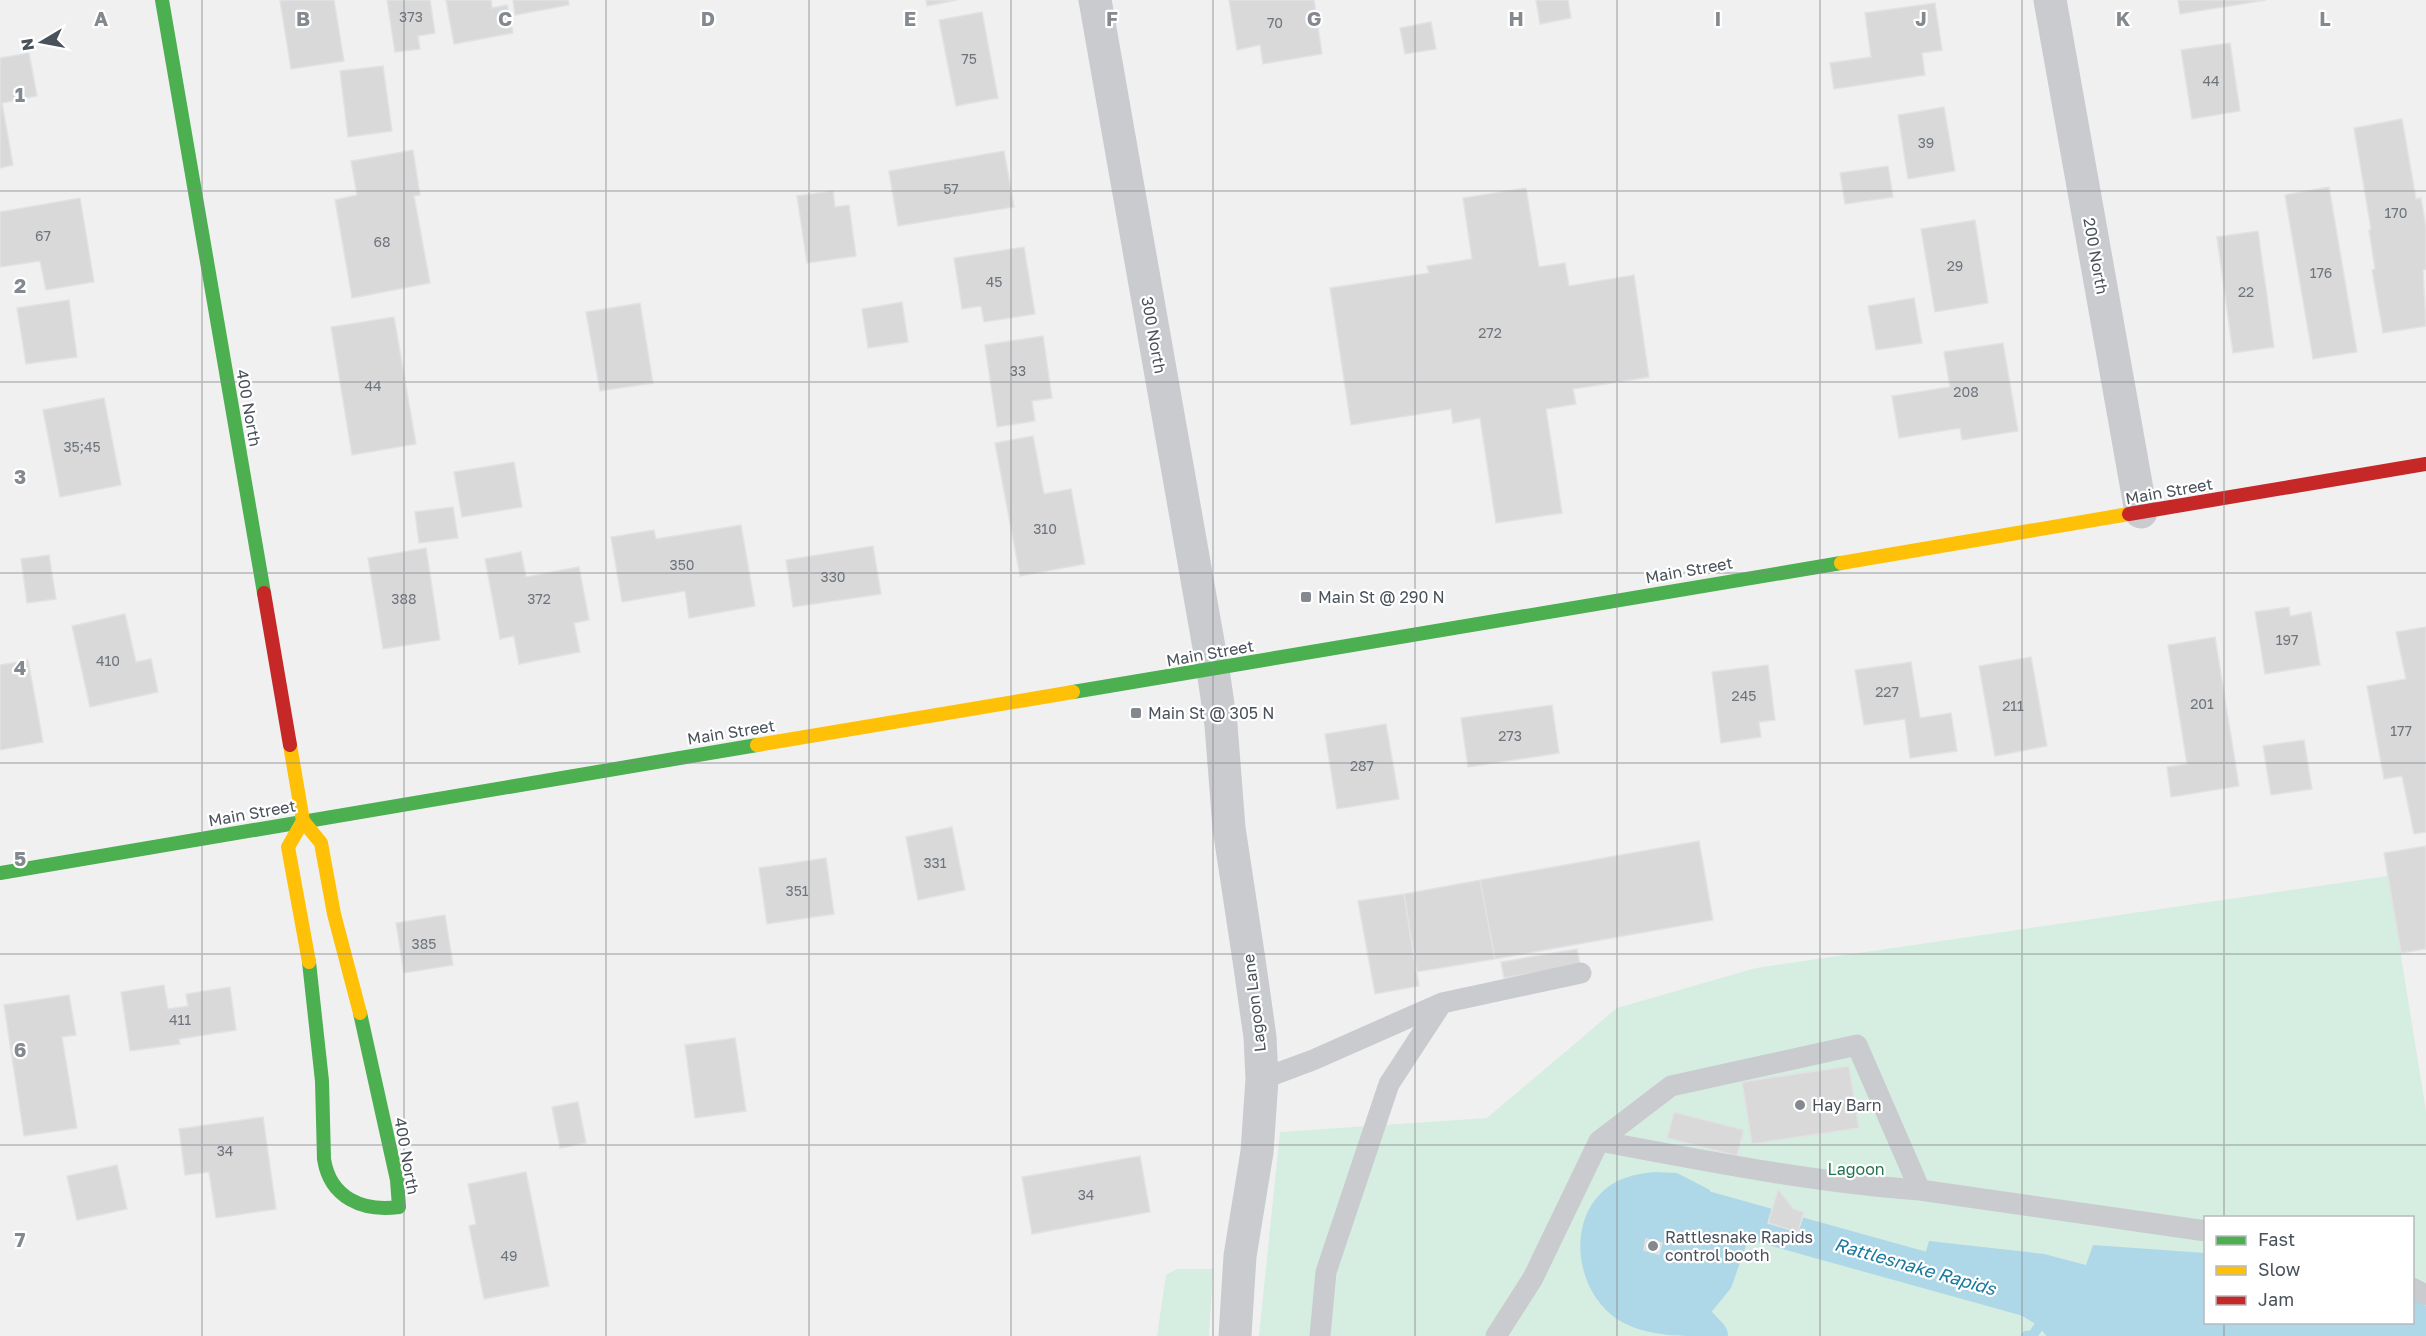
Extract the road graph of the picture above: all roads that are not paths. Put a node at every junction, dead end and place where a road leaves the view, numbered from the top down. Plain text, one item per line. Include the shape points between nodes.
1 (162, 0) edge
2 (1095, 0) edge
3 (2050, 0) edge
4 (2426, 464) edge
5 (2141, 512) junction
6 (1213, 670) junction
7 (303, 820) junction
8 (0, 873) edge
9 (346, 957) junction
10 (310, 968) junction
11 (1581, 973) dead end
12 (1442, 1003) junction
13 (1262, 1079) junction
14 (1599, 1141) junction
15 (1920, 1190) junction
16 (2204, 1231) edge
17 (1235, 1336) edge
18 (1320, 1336) edge
19 (1496, 1336) edge

1 - 7 main road, 400 North
2 - 6 street, 300 North
3 - 5 street, 200 North
4 - 5 main road, Main Street
5 - 6 main road, Main Street
6 - 7 main road, Main Street
6 - 13 street, Lagoon Lane via 1228,828 1250,960
7 - 8 main road, Main Street
7 - 9 main road, 400 North via 321,843
7 - 10 main road, 400 North via 288,847
9 - 10 street
9 - 10 main road, 400 North via 398,1180 399,1207 379,1211 359,1207 342,1196 330,1180 324,1161 321,1044
11 - 12 lane
12 - 13 lane
12 - 18 lane via 1389,1084 1326,1272
13 - 17 street, Lagoon Lane via 1257,1152 1240,1256
14 - 15 lane via 1760,1172
14 - 15 lane via 1671,1086 1857,1045
14 - 19 lane via 1533,1278
15 - 16 lane

